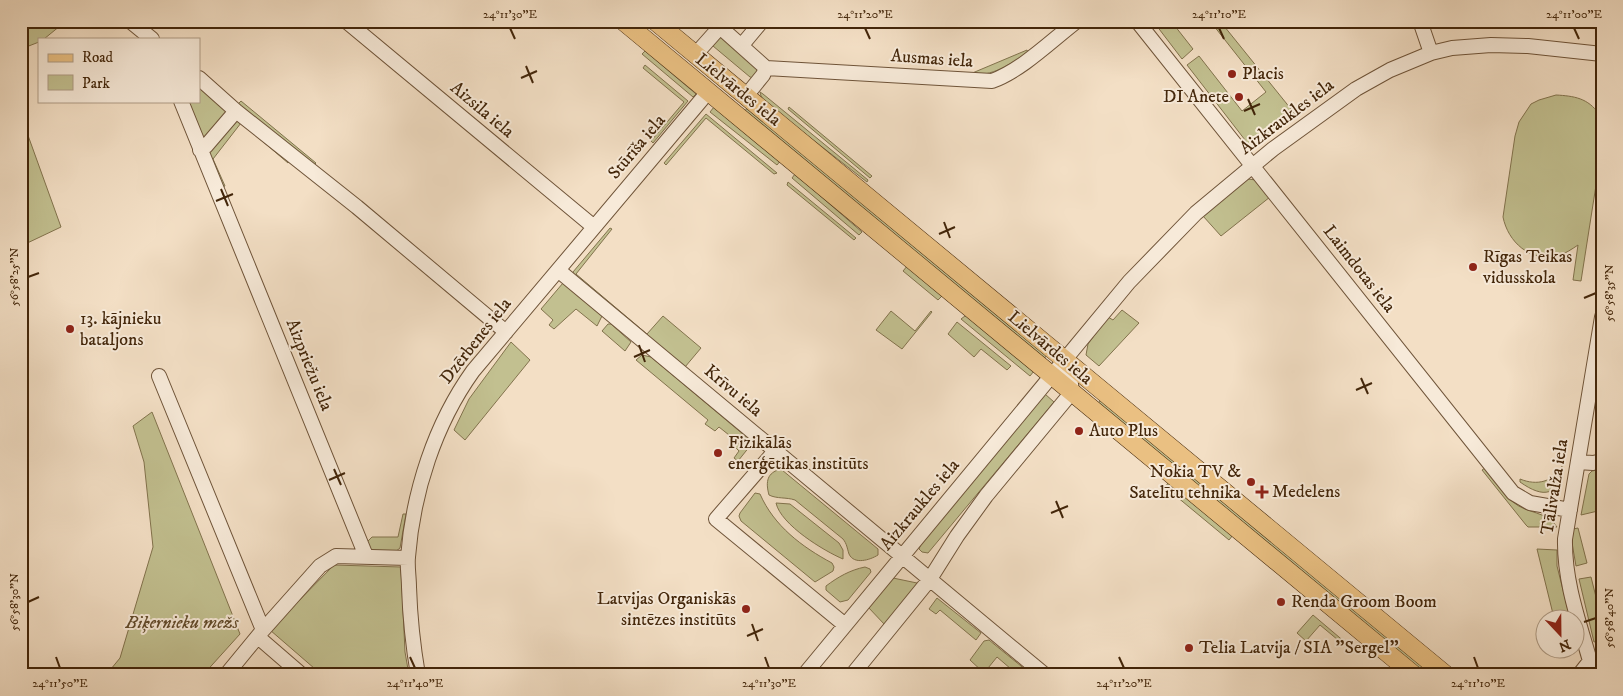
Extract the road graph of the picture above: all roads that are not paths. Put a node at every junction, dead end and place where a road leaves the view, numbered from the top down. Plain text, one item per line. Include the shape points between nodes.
1 (130, 21) edge
2 (346, 21) edge
3 (623, 21) edge
4 (655, 21) edge
5 (762, 21) edge
6 (1077, 21) edge
7 (1137, 21) edge
8 (1420, 21) edge
9 (719, 24) edge
10 (151, 38) edge
11 (742, 46) junction
12 (1431, 53) junction
13 (695, 54) junction
14 (1602, 54) edge
15 (766, 68) junction
16 (682, 70) junction
17 (200, 79) edge
18 (708, 92) junction
19 (746, 96) junction
20 (181, 102) edge
21 (236, 110) junction
22 (732, 112) junction
23 (200, 150) junction
24 (1253, 166) junction
25 (594, 227) junction
26 (558, 270) junction
27 (1602, 316) edge
28 (506, 332) junction
29 (1065, 360) junction
30 (159, 376) dead end
31 (1052, 376) junction
32 (1072, 392) junction
33 (774, 450) junction
34 (1602, 461) edge
35 (1578, 462) junction
36 (1570, 510) junction
37 (366, 556) junction
38 (902, 556) junction
39 (408, 558) junction
40 (930, 579) junction
41 (845, 625) junction
42 (260, 633) junction
43 (1596, 665) edge
44 (226, 675) edge
45 (302, 675) edge
46 (418, 675) edge
47 (804, 675) edge
48 (852, 675) edge
49 (1045, 675) edge
50 (1414, 675) edge
51 (1446, 675) edge
52 (1579, 675) edge

1 - 10 street
2 - 25 street, Aizsila iela
3 - 16 main road, Lielvārdes iela
4 - 13 main road, Lielvārdes iela
5 - 11 street
6 - 15 street, Ausmas iela via 1016,69 992,81
7 - 24 street, Laimdotas iela
8 - 12 street
9 - 11 street
9 - 13 street
11 - 15 street
12 - 14 street, Aizkraukles iela via 1491,45
12 - 24 street, Aizkraukles iela via 1356,89
13 - 16 main road
13 - 19 main road, Lielvārdes iela
15 - 19 street
16 - 18 main road, Lielvārdes iela
17 - 21 street
18 - 22 main road, Lielvārdes iela
18 - 25 street, Stūrīša iela
19 - 22 main road
19 - 29 main road, Lielvārdes iela
20 - 23 street, Aizpriežu iela
21 - 23 street
21 - 28 street
22 - 31 main road, Lielvārdes iela
23 - 37 street, Aizpriežu iela
24 - 29 street, Aizkraukles iela via 1215,196 1157,252
24 - 36 street, Laimdotas iela via 1513,493 1530,502
25 - 26 street, Dzērbenes iela
26 - 28 street, Dzērbenes iela
26 - 33 street, Krīvu iela
27 - 35 street, Tālivalža iela
28 - 39 street, Dzērbenes iela via 463,385 441,426 424,472
29 - 31 street, Aizkraukles iela
29 - 32 street
29 - 51 main road, Lielvārdes iela
30 - 42 street
31 - 32 main road, Lielvārdes iela
31 - 38 street, Aizkraukles iela
32 - 40 street via 986,496
32 - 50 main road, Lielvārdes iela
33 - 38 street, Krīvu iela
33 - 41 street via 716,519
34 - 35 street
35 - 36 street, Tālivalža iela
36 - 43 street, Tālivalža iela via 1565,561
37 - 39 street
37 - 42 street via 336,556 320,566
38 - 40 street, Krīvu iela
38 - 41 street, Aizkraukles iela
39 - 46 street, Dzērbenes iela via 411,625
40 - 48 street
40 - 49 street, Krīvu iela
41 - 47 street, Aizkraukles iela
42 - 44 street
42 - 45 street
43 - 52 street

